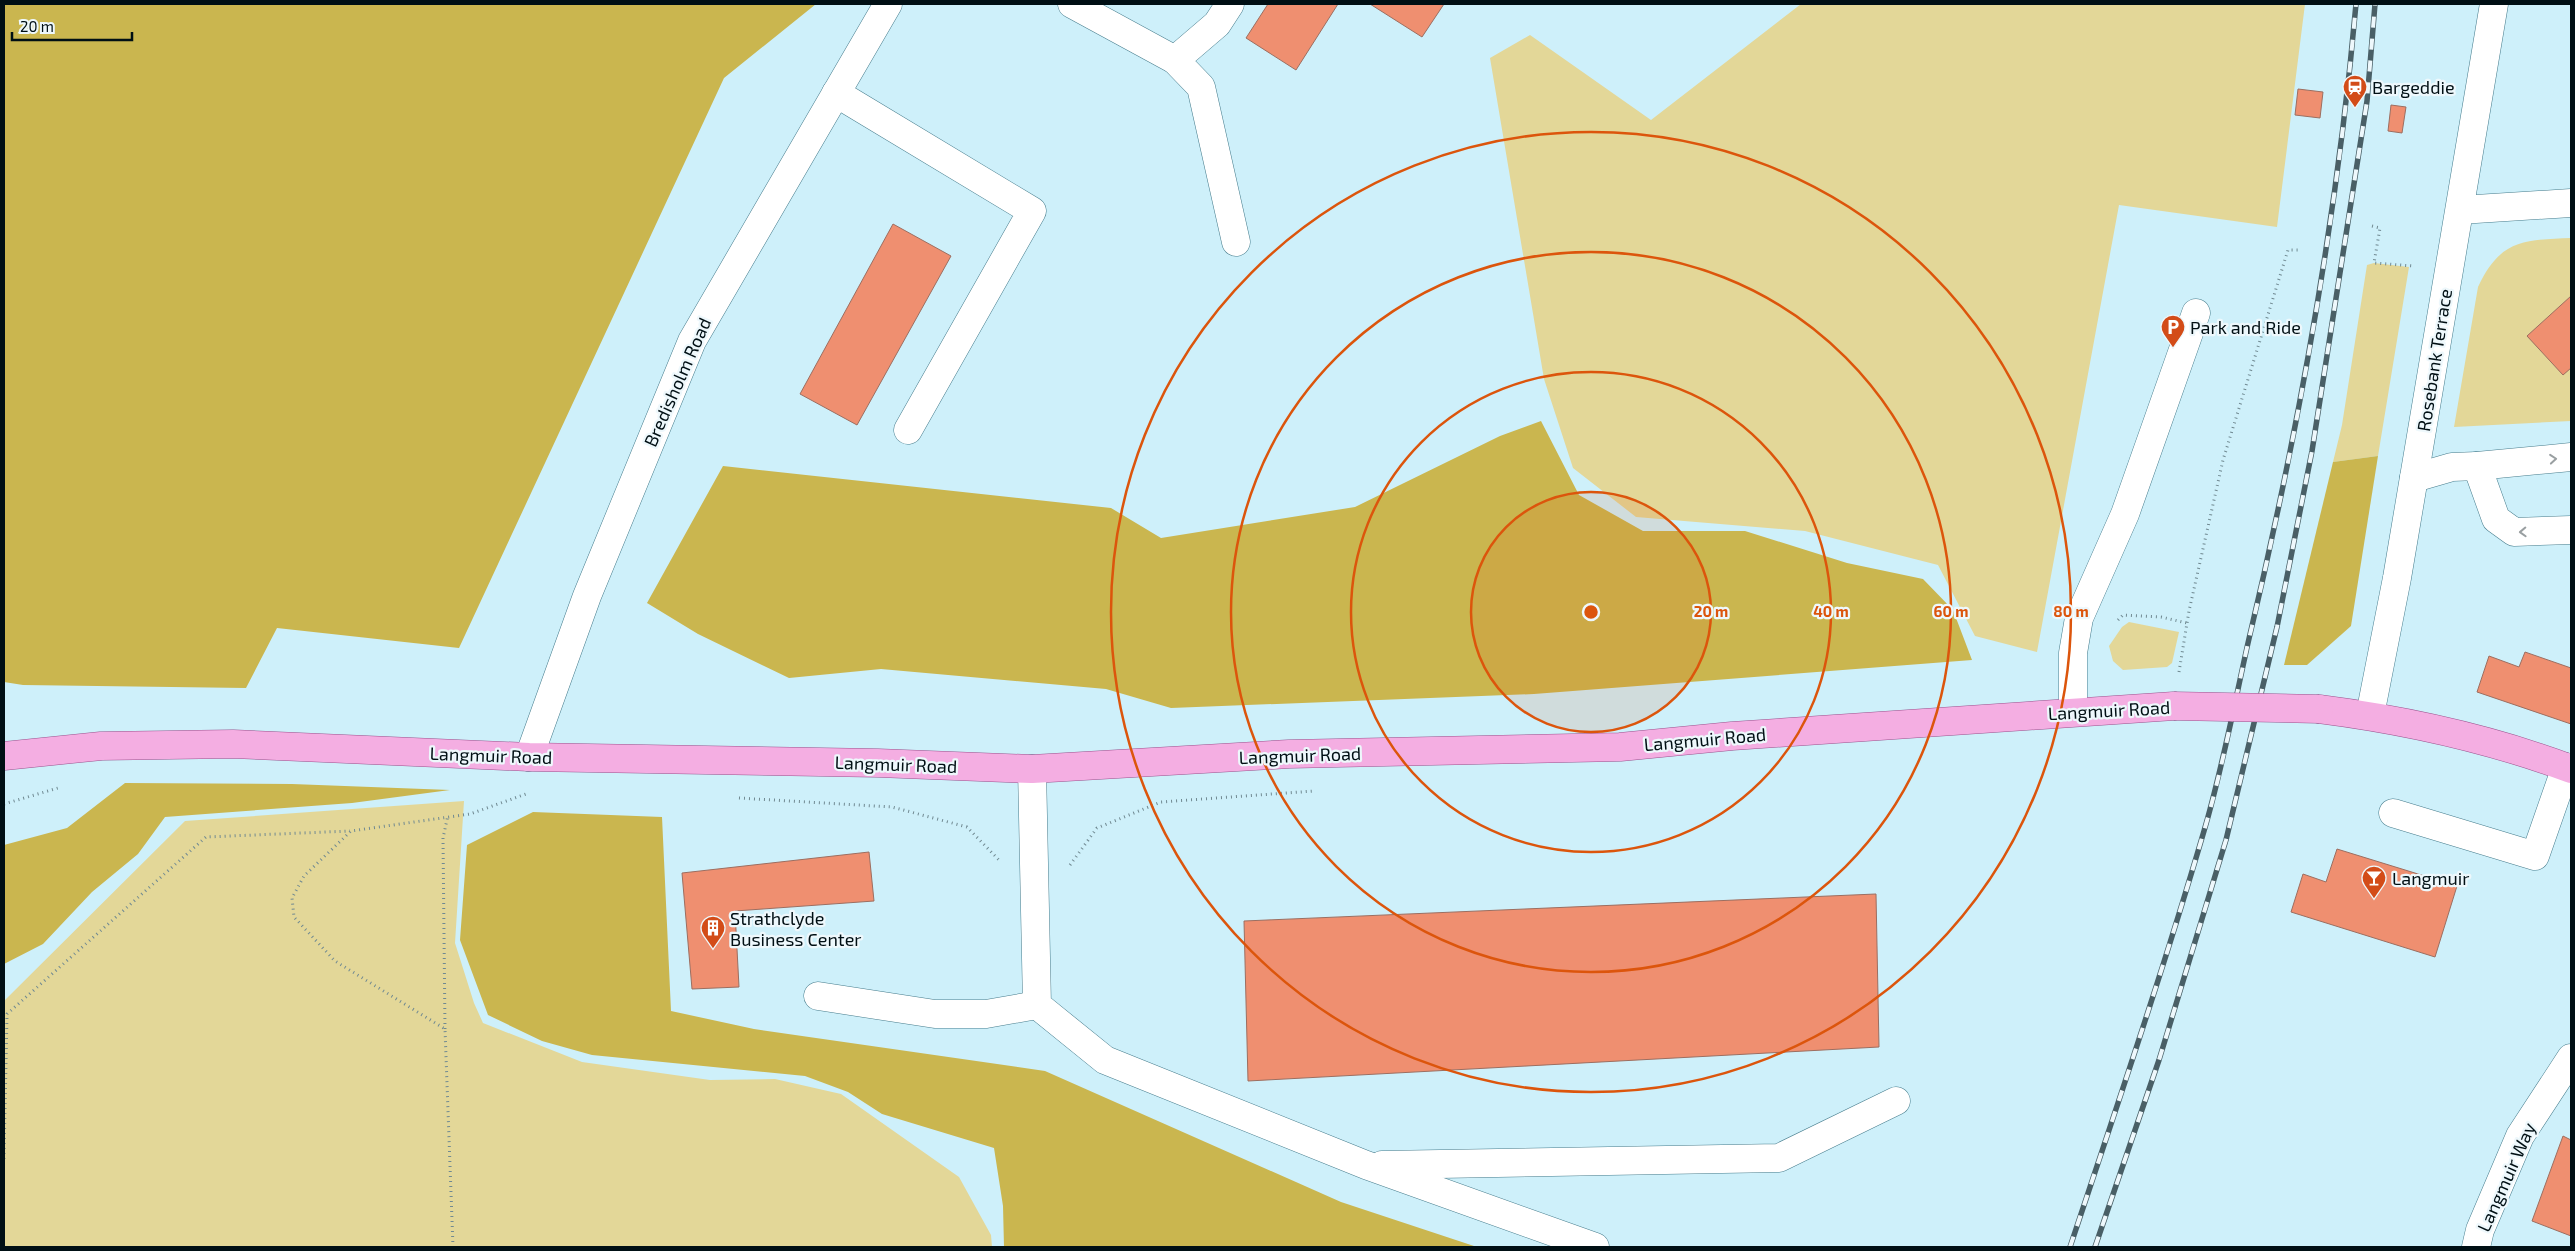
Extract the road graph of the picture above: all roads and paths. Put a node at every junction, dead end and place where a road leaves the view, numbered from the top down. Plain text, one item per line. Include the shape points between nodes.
1 (888, 4) edge
2 (1072, 4) edge
3 (1230, 4) edge
4 (2494, 4) edge
5 (1175, 60) junction
6 (836, 93) junction
7 (2571, 203) edge
8 (2460, 210) junction
9 (2372, 226) dead end
10 (1236, 242) dead end
11 (2298, 250) dead end
12 (2409, 267) dead end
13 (2196, 313) dead end
14 (908, 430) dead end
15 (2571, 457) edge
16 (2477, 466) junction
17 (2414, 478) junction
18 (2571, 530) edge
19 (2187, 622) junction
20 (2114, 624) dead end
21 (2180, 666) dead end
22 (2073, 711) junction
23 (2370, 716) junction
24 (529, 757) junction
25 (10, 759) edge
26 (2569, 768) edge
27 (1032, 769) junction
28 (534, 791) dead end
29 (2393, 813) dead end
30 (448, 815) junction
31 (351, 831) junction
32 (818, 996) dead end
33 (1036, 1005) junction
34 (5, 1014) edge
35 (446, 1029) junction
36 (2571, 1058) edge
37 (1896, 1101) dead end
38 (4, 1159) edge
39 (1366, 1166) junction
40 (453, 1247) edge
41 (1594, 1247) edge
42 (2476, 1247) edge

1 - 6 street, Bredisholm Road
2 - 5 street
3 - 5 street via 1217,24
4 - 8 street, Rosebank Terrace
5 - 10 street via 1202,87
6 - 14 street via 1032,211
6 - 24 street, Bredisholm Road via 692,341 587,596
7 - 8 street
8 - 17 street, Rosebank Terrace
9 - 12 path via 2380,228 2374,263
11 - 19 path via 2288,250 2223,460
13 - 22 street via 2125,514 2079,618 2073,653
16 -> 15 street
16 - 17 street via 2452,466
18 -> 16 street via 2514,532 2496,519
17 - 23 street, Rosebank Terrace
19 - 20 path via 2123,615
19 - 21 path
22 - 23 main road, Langmuir Road, bridge via 2174,706 2320,709
22 - 27 main road, Langmuir Road via 1620,747 1289,754
23 - 26 main road, Langmuir Road via 2469,738
24 - 25 main road, Langmuir Road via 233,744 101,746
24 - 27 main road, Langmuir Road
26 - 29 street via 2535,856
27 - 33 street
28 - 30 path via 470,814
30 - 31 path
30 - 35 path via 443,838
31 - 34 path via 206,837
31 - 35 path via 304,876 292,898 294,917 335,961
32 - 33 street via 935,1014 986,1014
33 - 39 street via 1105,1060
34 - 38 path
35 - 40 path
36 - 42 street, Langmuir Way via 2520,1136 2480,1230
37 - 39 street via 1779,1158
39 - 41 street

